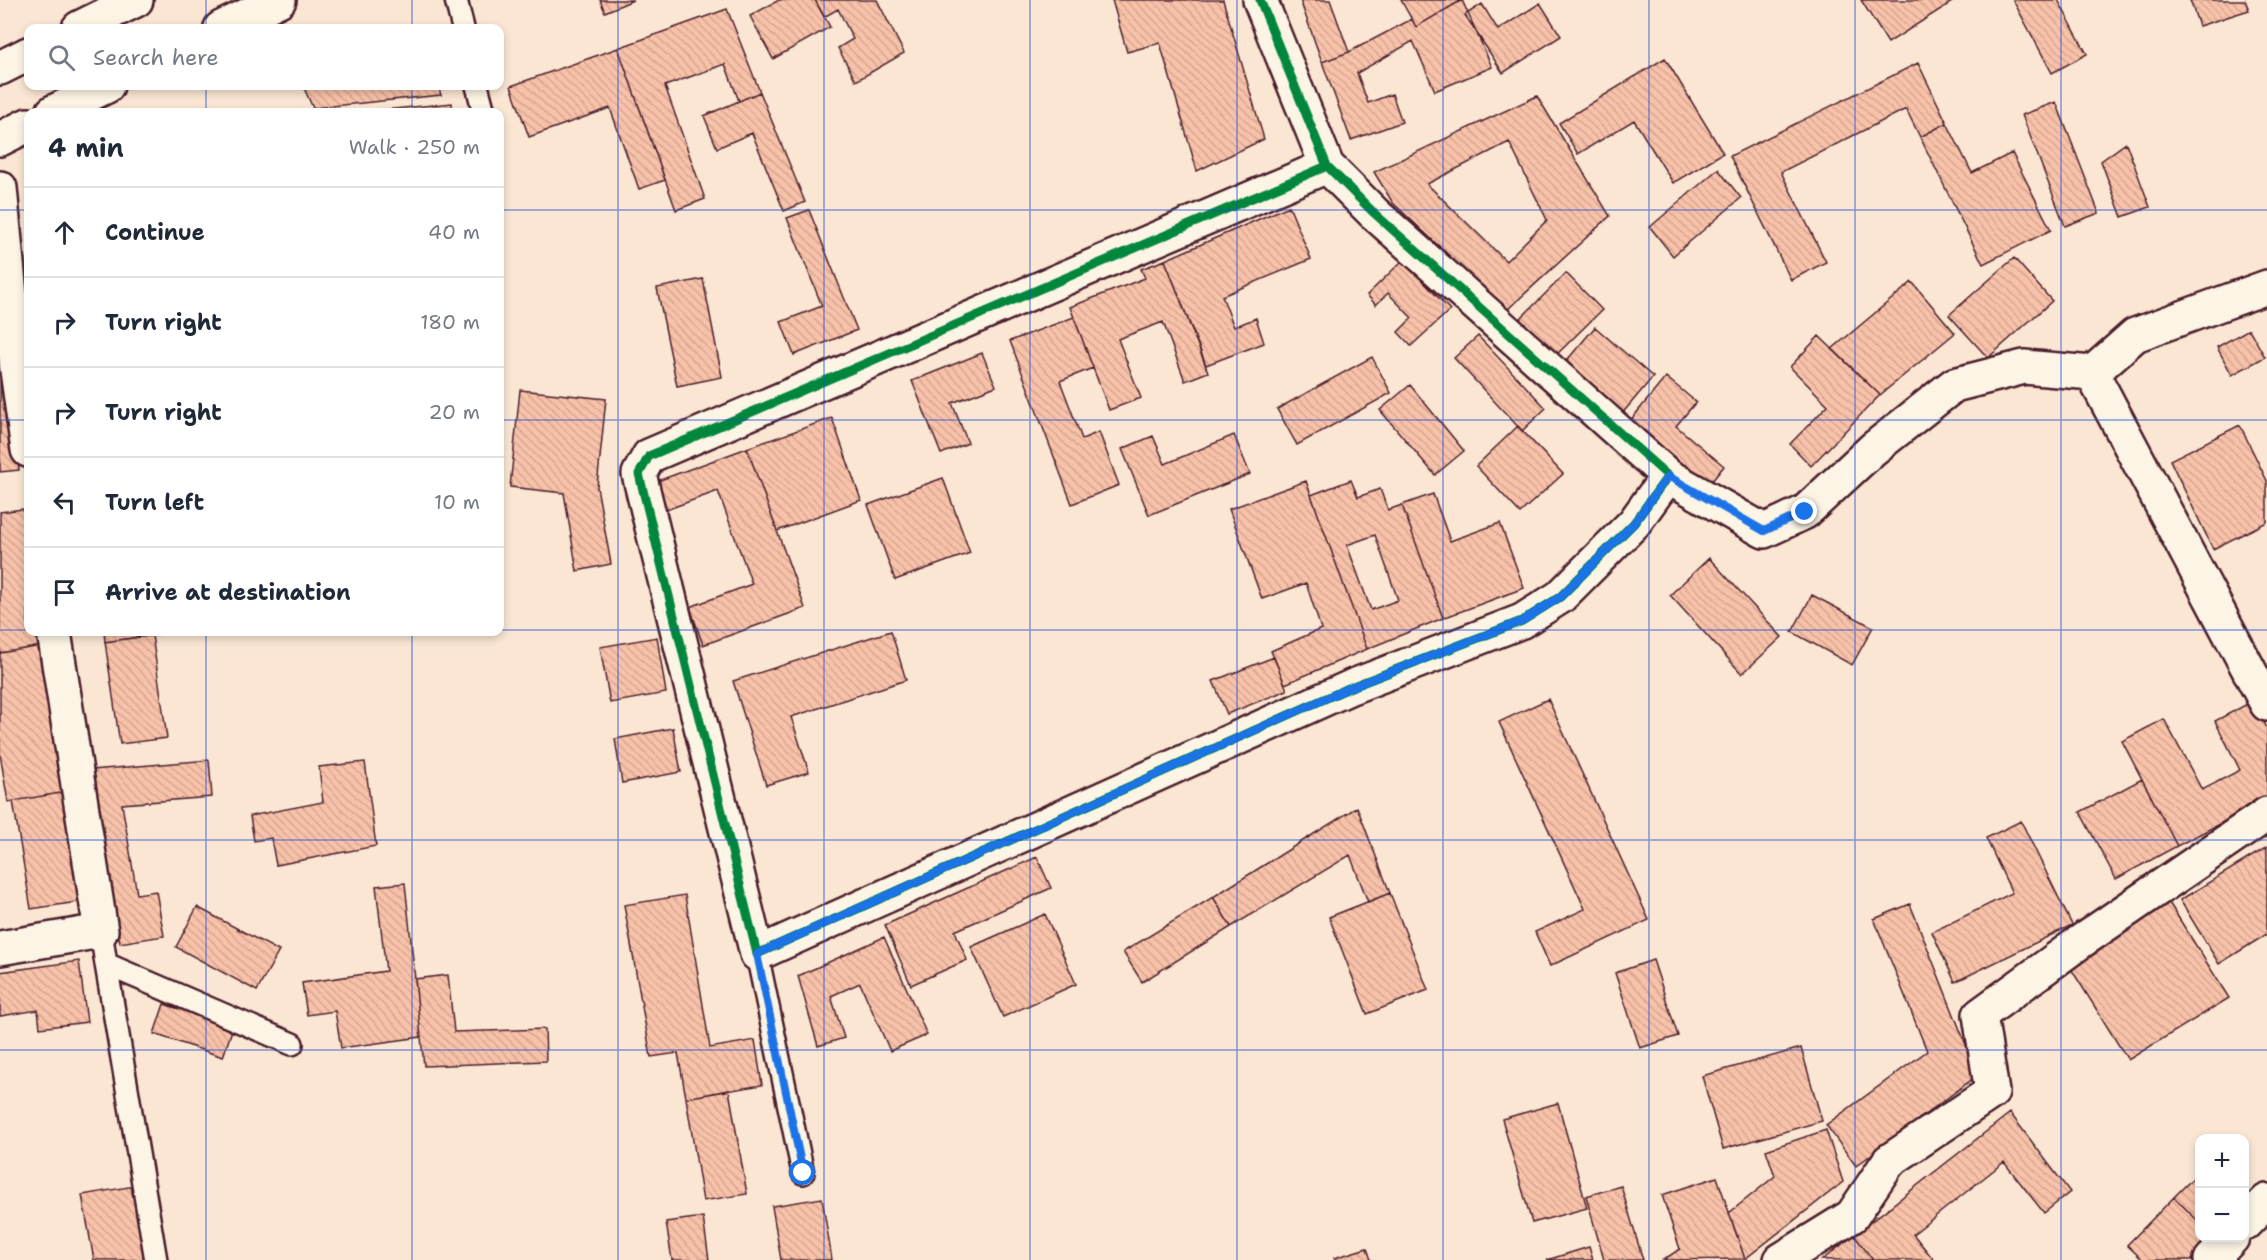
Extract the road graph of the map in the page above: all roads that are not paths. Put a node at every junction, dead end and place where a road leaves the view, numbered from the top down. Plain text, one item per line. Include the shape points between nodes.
1 (136, 0) edge
2 (279, 0) edge
3 (456, 0) edge
4 (1260, 0) edge
5 (87, 24) edge
6 (229, 24) edge
7 (462, 24) edge
8 (24, 56) edge
9 (0, 68) edge
10 (99, 90) edge
11 (478, 90) edge
12 (61, 108) edge
13 (483, 108) edge
14 (24, 127) edge
15 (0, 139) edge
16 (1327, 166) junction
17 (0, 188) edge
18 (2267, 287) edge
19 (2092, 373) junction
20 (24, 421) edge
21 (1668, 476) junction
22 (55, 636) edge
23 (2267, 704) edge
24 (2267, 814) edge
25 (101, 931) junction
26 (0, 948) edge
27 (757, 954) junction
28 (106, 964) junction
29 (292, 1044) dead end
30 (803, 1173) dead end
31 (2267, 1201) edge
32 (2249, 1219) edge
33 (2228, 1242) edge
34 (156, 1260) edge
35 (1781, 1260) edge
36 (2211, 1260) edge

1 - 5 street
2 - 6 street
3 - 7 lane
4 - 16 street
8 - 9 street
10 - 12 street
11 - 13 lane
14 - 15 street
16 - 21 street via 1382,221
16 - 27 street via 650,456 639,474
17 - 20 street
18 - 19 street via 2135,335
19 - 21 street via 2024,367 1954,385 1873,449 1805,512 1764,531
19 - 23 street
21 - 27 street via 1634,523 1560,597 1522,621 1351,687
22 - 25 street
24 - 35 street via 1980,1015 1992,1092 1888,1161 1852,1216
25 - 26 street
25 - 28 lane
27 - 30 lane
28 - 29 lane
28 - 34 lane
31 - 32 street
33 - 36 street

